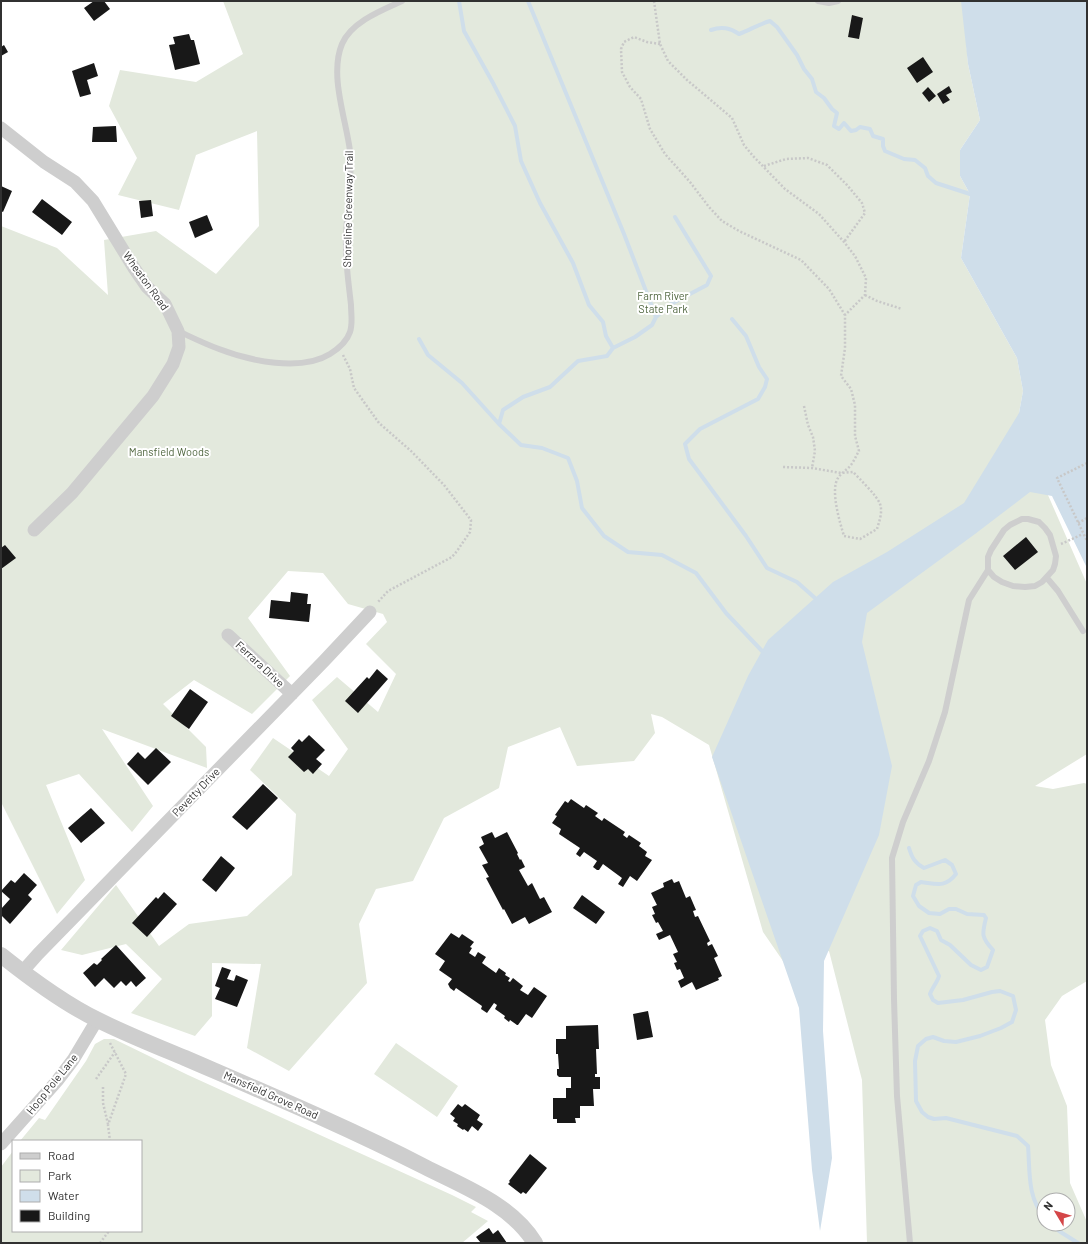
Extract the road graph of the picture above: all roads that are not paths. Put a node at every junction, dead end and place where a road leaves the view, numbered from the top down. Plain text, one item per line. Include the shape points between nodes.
1 (402, 1) edge
2 (818, 1) edge
3 (838, 1) edge
4 (1, 128) edge
5 (178, 330) junction
6 (34, 530) dead end
7 (988, 570) junction
8 (1047, 578) junction
9 (370, 612) road end
10 (1083, 631) dead end
11 (228, 635) dead end
12 (292, 694) junction
13 (1, 955) edge
14 (22, 972) junction
15 (101, 1022) junction
16 (1, 1144) edge
17 (535, 1243) edge
18 (910, 1243) edge

1 - 5 lane, Shoreline Greenway Trail via 359,24 342,43 338,60 337,77 351,169 346,241 351,324 349,336 340,347 320,360 279,363 232,354
2 - 3 lane
4 - 5 street, Wheaton Road via 44,162 75,182 93,201 134,268 165,304
5 - 6 street, Wheaton Road via 178,347 173,364 154,396 72,494
7 - 8 lane via 994,577 1013,586 1034,586
7 - 8 lane via 988,557 996,540 1010,525 1028,519 1039,522 1050,535 1056,556 1055,564
7 - 18 lane via 969,600 945,712 892,858 897,1096
8 - 10 lane
9 - 12 street, Pevetty Drive
11 - 12 street, Ferrara Drive
12 - 14 street, Pevetty Drive
13 - 14 street, Mansfield Grove Road
14 - 15 street, Mansfield Grove Road
15 - 16 street, Hoop Pole Lane via 65,1071
15 - 17 street, Mansfield Grove Road via 394,1151 510,1214

